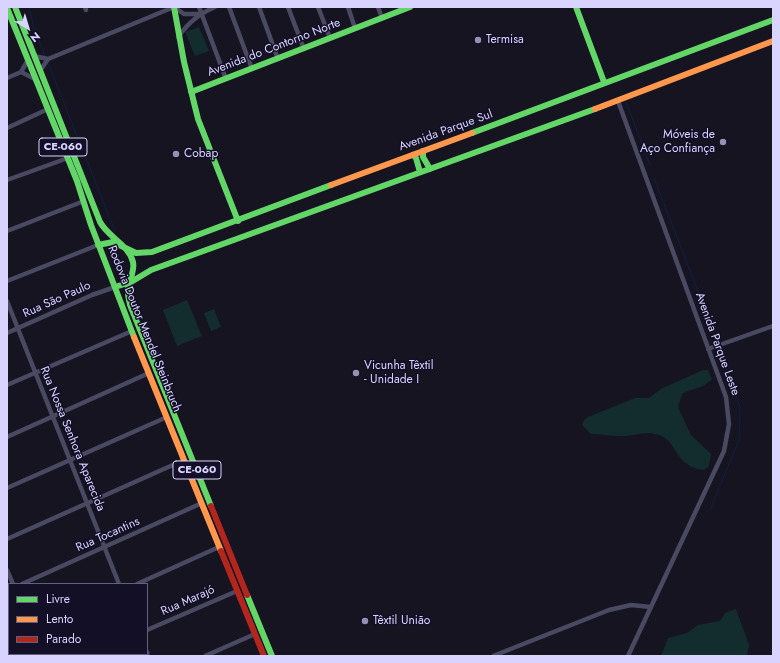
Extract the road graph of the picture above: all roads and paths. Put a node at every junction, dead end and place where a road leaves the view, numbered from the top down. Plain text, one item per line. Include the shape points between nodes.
1 (15, 7) edge
2 (174, 7) edge
3 (199, 7) edge
4 (216, 7) edge
5 (229, 7) edge
6 (259, 7) edge
7 (288, 7) edge
8 (318, 7) edge
9 (348, 7) edge
10 (378, 7) edge
11 (409, 7) edge
12 (576, 7) edge
13 (7, 8) edge
14 (200, 13) junction
15 (9, 17) edge
16 (382, 18) junction
17 (773, 20) edge
18 (356, 28) junction
19 (178, 37) junction
20 (330, 38) junction
21 (773, 41) edge
22 (304, 48) junction
23 (34, 56) junction
24 (48, 59) junction
25 (278, 59) junction
26 (28, 60) junction
27 (252, 69) junction
28 (20, 72) junction
29 (40, 72) junction
30 (7, 78) edge
31 (36, 79) junction
32 (226, 79) junction
33 (604, 82) junction
34 (191, 92) junction
35 (618, 101) junction
36 (48, 109) junction
37 (7, 128) edge
38 (423, 151) junction
39 (413, 155) junction
40 (68, 158) junction
41 (430, 168) junction
42 (420, 172) junction
43 (7, 180) edge
44 (84, 201) junction
45 (238, 220) junction
46 (7, 231) edge
47 (98, 245) junction
48 (125, 249) junction
49 (7, 281) edge
50 (131, 282) junction
51 (115, 287) junction
52 (7, 301) edge
53 (773, 326) edge
54 (18, 328) junction
55 (132, 331) junction
56 (7, 333) edge
57 (708, 349) junction
58 (35, 373) junction
59 (149, 373) junction
60 (7, 385) edge
61 (52, 416) junction
62 (167, 417) junction
63 (7, 437) edge
64 (70, 460) junction
65 (184, 460) junction
66 (7, 488) edge
67 (202, 503) junction
68 (87, 504) junction
69 (7, 539) edge
70 (104, 547) junction
71 (219, 547) junction
72 (7, 570) edge
73 (13, 583) edge
74 (24, 583) edge
75 (119, 583) edge
76 (139, 583) edge
77 (237, 591) junction
78 (651, 607) junction
79 (148, 630) edge
80 (255, 634) junction
81 (205, 656) edge
82 (264, 656) edge
83 (272, 656) edge
84 (493, 656) edge
85 (628, 656) edge

1 - 23 main road, Rodovia Doutor Mendel Steinbruch / CE-060
2 - 14 street via 184,14
2 - 19 main road
2 - 24 street
3 - 14 street
4 - 14 street
5 - 27 street
6 - 25 street
7 - 22 street
8 - 20 street
9 - 18 street
10 - 16 street
11 - 16 main road, Avenida do Contorno Norte
12 - 33 main road
13 - 15 main road, Rodovia Doutor Mendel Steinbruch / CE-060
14 - 19 street
14 - 32 street
15 - 26 main road, Rodovia Doutor Mendel Steinbruch / CE-060
16 - 18 main road, Avenida do Contorno Norte
17 - 33 main road, Avenida Parque Sul
18 - 20 main road, Avenida do Contorno Norte
19 - 34 main road
20 - 22 main road, Avenida do Contorno Norte
21 - 35 main road
22 - 25 main road, Avenida do Contorno Norte
23 - 24 street
23 - 29 main road, Rodovia Doutor Mendel Steinbruch / CE-060
24 - 29 street
25 - 27 main road, Avenida do Contorno Norte
26 - 28 street
26 - 31 main road, Rodovia Doutor Mendel Steinbruch / CE-060
27 - 32 main road, Avenida do Contorno Norte
28 - 30 street
28 - 31 street
29 - 48 main road, Rodovia Doutor Mendel Steinbruch / CE-060 via 105,233
31 - 36 main road, Rodovia Doutor Mendel Steinbruch / CE-060
32 - 34 main road, Avenida do Contorno Norte
33 - 38 main road, Avenida Parque Sul
34 - 45 main road via 198,119
35 - 41 main road
35 - 57 street, Avenida Parque Leste
36 - 37 street
36 - 40 main road, Rodovia Doutor Mendel Steinbruch / CE-060
38 - 39 main road, Avenida Parque Sul
38 - 41 main road via 423,157
39 - 42 main road
39 - 45 main road, Avenida Parque Sul
40 - 43 street
40 - 44 main road, Rodovia Doutor Mendel Steinbruch / CE-060
41 - 42 main road
42 - 50 main road via 151,270
44 - 46 street
44 - 47 main road, Rodovia Doutor Mendel Steinbruch / CE-060
45 - 48 main road, Avenida Parque Sul via 152,252 136,253
47 - 48 main road, Avenida Parque Sul via 113,242
47 - 49 street
47 - 51 main road, Rodovia Doutor Mendel Steinbruch / CE-060
48 - 50 main road, Rodovia Doutor Mendel Steinbruch / CE-060 via 133,260
50 - 51 main road
50 - 83 main road, Rodovia Doutor Mendel Steinbruch / CE-060 via 128,287 129,298 135,318
51 - 54 street, Rua São Paulo
51 - 55 main road, Rodovia Doutor Mendel Steinbruch / CE-060
52 - 54 street, Rua Nossa Senhora Aparecida
53 - 57 street
54 - 56 street, Rua São Paulo
54 - 58 street, Rua Nossa Senhora Aparecida
55 - 58 street
55 - 59 main road, Rodovia Doutor Mendel Steinbruch / CE-060
57 - 78 street, Avenida Parque Leste via 727,402 729,424 726,441
58 - 60 street
58 - 61 street, Rua Nossa Senhora Aparecida
59 - 61 street
59 - 62 main road, Rodovia Doutor Mendel Steinbruch / CE-060
61 - 63 street
61 - 64 street, Rua Nossa Senhora Aparecida
62 - 64 street
62 - 65 main road, Rodovia Doutor Mendel Steinbruch / CE-060
64 - 66 street
64 - 68 street, Rua Nossa Senhora Aparecida
65 - 67 main road, Rodovia Doutor Mendel Steinbruch / CE-060
65 - 68 street
67 - 70 street, Rua Tocantins
67 - 71 main road, Rodovia Doutor Mendel Steinbruch / CE-060
68 - 69 street
68 - 70 street, Rua Nossa Senhora Aparecida
70 - 74 street, Rua Tocantins
70 - 75 street, Rua Nossa Senhora Aparecida
71 - 76 street
71 - 77 main road, Rodovia Doutor Mendel Steinbruch / CE-060
72 - 73 street
77 - 79 street, Rua Marajó
77 - 80 main road, Rodovia Doutor Mendel Steinbruch / CE-060
78 - 84 street via 631,605 609,610
78 - 85 street, Avenida Parque Leste
80 - 81 street
80 - 82 main road, Rodovia Doutor Mendel Steinbruch / CE-060

